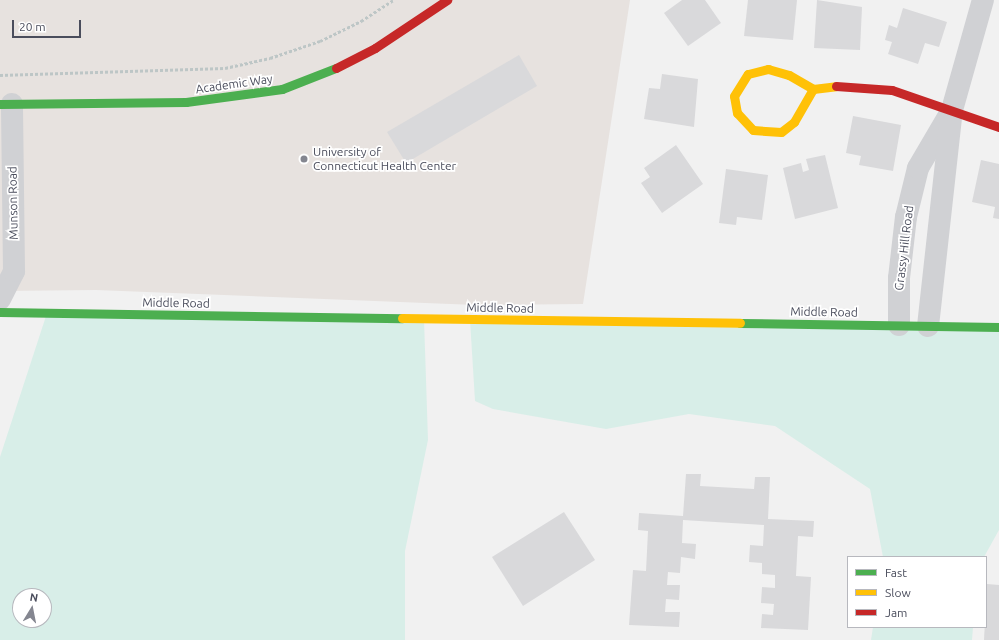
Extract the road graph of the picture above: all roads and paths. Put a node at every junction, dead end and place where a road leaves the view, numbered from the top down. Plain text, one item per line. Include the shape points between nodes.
1 (393, 0) edge
2 (447, 0) edge
3 (983, 0) edge
4 (0, 75) edge
5 (812, 89) junction
6 (6, 104) edge
7 (952, 110) junction
8 (999, 127) edge
9 (0, 299) edge
10 (0, 312) edge
11 (899, 325) junction
12 (928, 326) junction
13 (999, 327) edge

1 - 4 path via 361,21 320,41 270,58 225,68
2 - 6 street, Academic Way via 375,48 324,74 282,89 164,103
3 - 7 street, Grassy Hill Road
5 - 5 street via 781,72 755,72 739,84 735,105 741,121 752,130 767,134 781,132 794,122
5 - 7 street via 866,86 892,90
6 - 9 street, Munson Road via 14,270
7 - 8 street
7 - 11 street, Grassy Hill Road via 918,168 906,217 898,278
7 - 12 street, Grassy Hill Road
10 - 11 street, Middle Road
11 - 12 street, Middle Road
12 - 13 street, Middle Road

